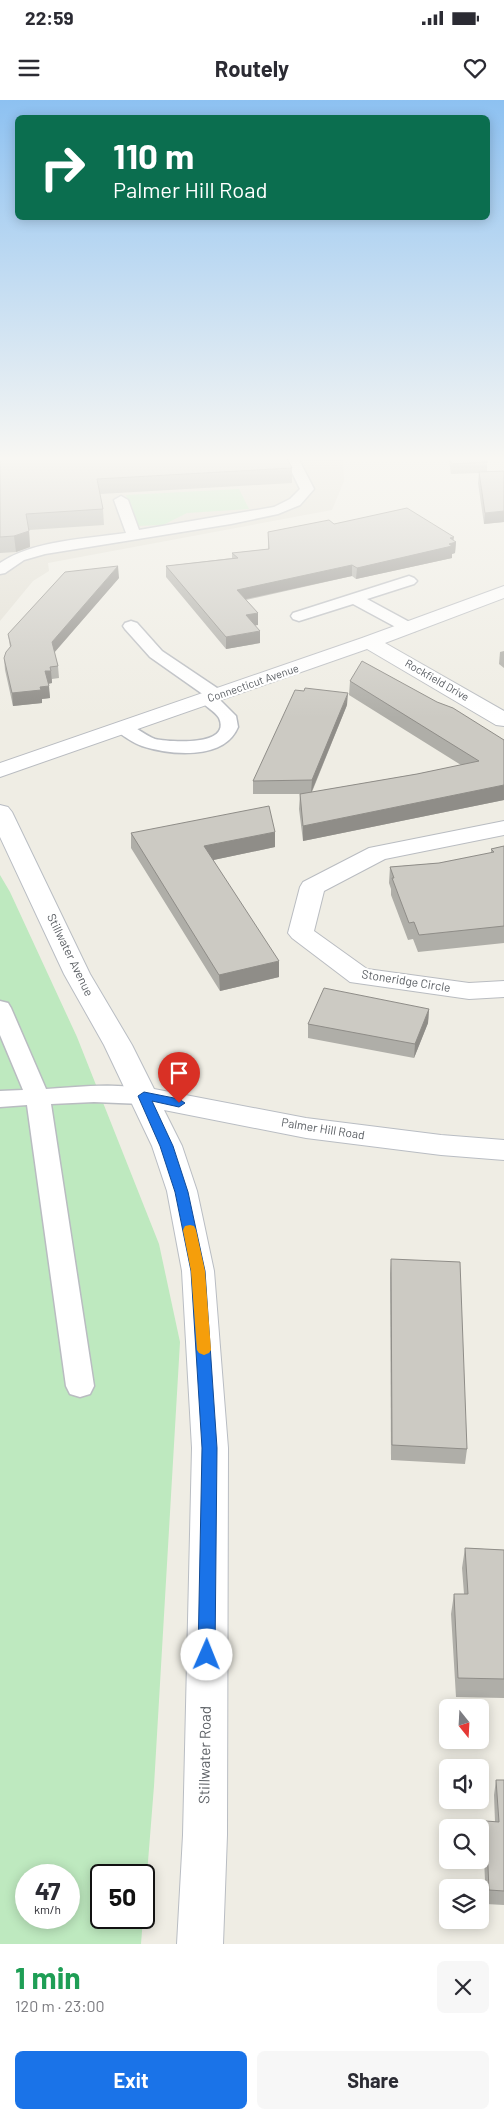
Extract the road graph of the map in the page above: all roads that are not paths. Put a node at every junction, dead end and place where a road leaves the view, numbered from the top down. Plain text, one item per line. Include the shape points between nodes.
1 (69, 546) edge
2 (0, 570) edge
3 (409, 581) dead end
4 (504, 592) edge
5 (355, 598) junction
6 (299, 616) dead end
7 (131, 626) dead end
8 (409, 628) junction
9 (369, 642) junction
10 (212, 697) junction
11 (504, 720) edge
12 (124, 728) junction
13 (0, 770) edge
14 (0, 812) edge
15 (504, 828) edge
16 (504, 989) edge
17 (0, 1008) edge
18 (144, 1096) junction
19 (38, 1098) junction
20 (0, 1099) edge
21 (504, 1150) edge
22 (80, 1386) dead end
23 (200, 1944) edge

1 - 2 lane via 20,557
3 - 5 lane
4 - 8 street, Connecticut Avenue
5 - 6 lane
5 - 8 lane
7 - 10 lane via 156,654
8 - 9 street, Connecticut Avenue
9 - 10 street, Connecticut Avenue
9 - 11 street, Rockfield Drive
10 - 12 street, Connecticut Avenue
10 - 12 lane via 227,716 230,727 223,737 204,745 166,746 147,741
12 - 13 street, Connecticut Avenue
14 - 18 street, Stillwater Avenue via 77,974
15 - 16 street, Stoneridge Circle via 378,854 312,887 301,933 359,976 469,990
17 - 19 lane
18 - 19 lane via 107,1094
18 - 21 street, Palmer Hill Road via 306,1128
18 - 23 street, Stillwater Road via 167,1146 182,1192 198,1271 203,1326 210,1448 205,1835
19 - 20 lane
19 - 22 lane

